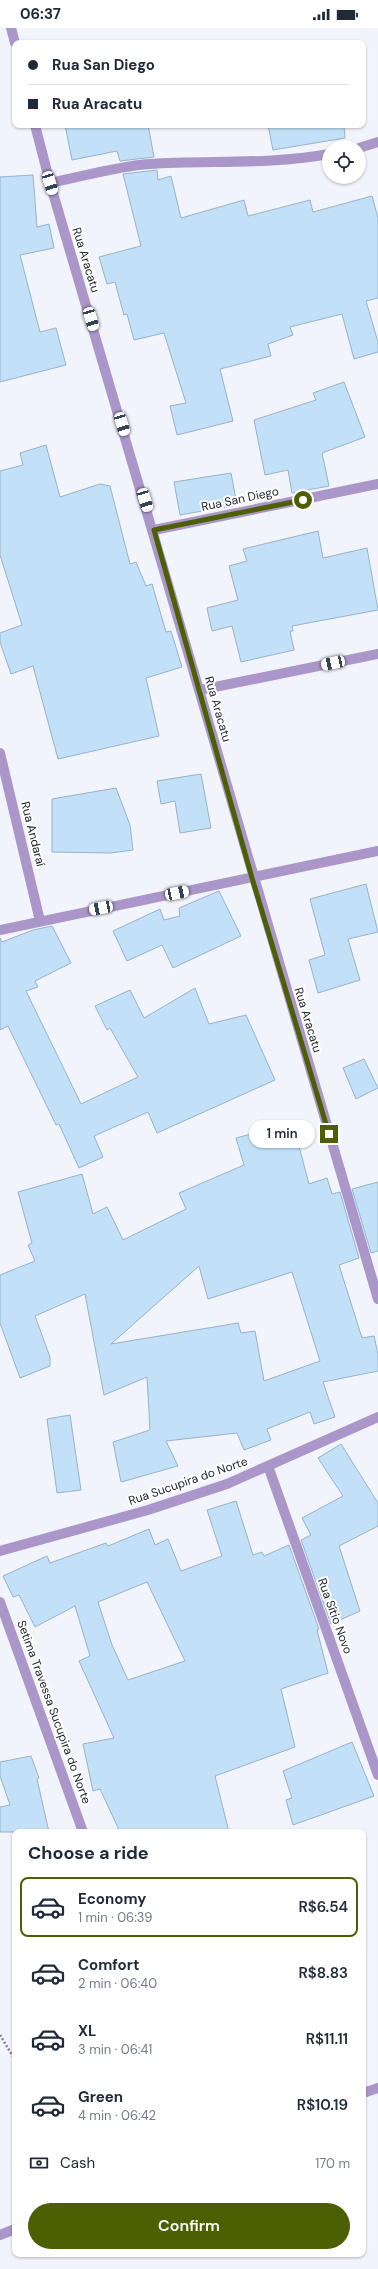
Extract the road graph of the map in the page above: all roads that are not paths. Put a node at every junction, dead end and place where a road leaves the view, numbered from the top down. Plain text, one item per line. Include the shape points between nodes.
1 (11, 28) edge
2 (14, 40) edge
3 (36, 128) edge
4 (378, 142) edge
5 (366, 146) edge
6 (322, 155) edge
7 (50, 183) junction
8 (378, 484) edge
9 (154, 530) junction
10 (378, 654) edge
11 (200, 690) junction
12 (0, 753) edge
13 (378, 851) edge
14 (252, 878) junction
15 (40, 920) junction
16 (0, 930) edge
17 (378, 1299) edge
18 (378, 1417) edge
19 (268, 1466) junction
20 (0, 1551) edge
21 (0, 1602) edge
22 (378, 1775) edge
23 (82, 1829) edge
24 (378, 2088) edge
25 (366, 2092) edge
26 (12, 2230) edge
27 (0, 2235) edge

1 - 2 street
3 - 7 street, Rua Aracatu
4 - 5 street
6 - 7 street via 256,162 148,164
7 - 9 street, Rua Aracatu
8 - 9 street, Rua San Diego
9 - 11 street, Rua Aracatu
10 - 11 street
11 - 14 street, Rua Aracatu
12 - 15 street, Rua Andaraí
13 - 14 street
14 - 15 street
14 - 17 street, Rua Aracatu
15 - 16 street
18 - 19 street, Rua Sucupira do Norte
19 - 20 street, Rua Sucupira do Norte via 227,1484 148,1510
19 - 22 street, Rua Sítio Novo
21 - 23 street, Setima Travessa Sucupira do Norte
24 - 25 street
26 - 27 street

